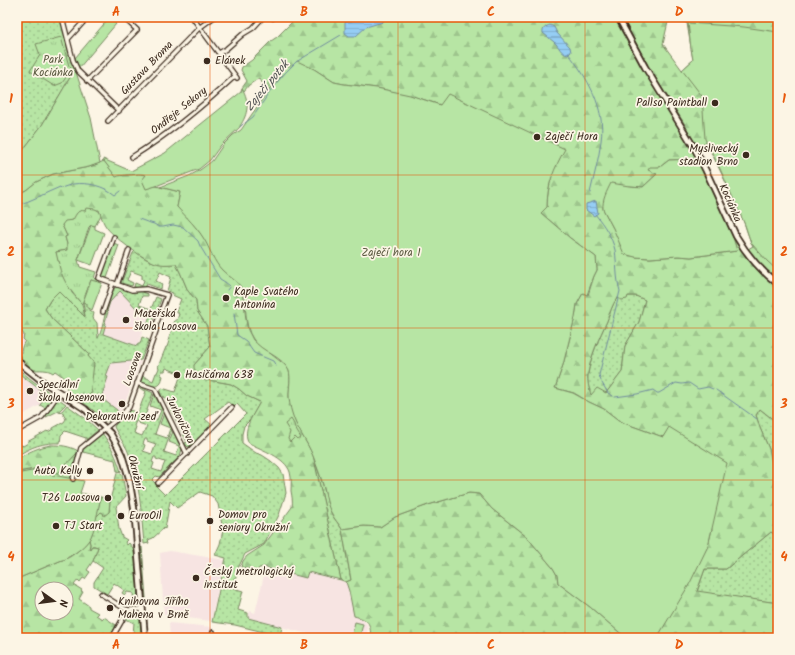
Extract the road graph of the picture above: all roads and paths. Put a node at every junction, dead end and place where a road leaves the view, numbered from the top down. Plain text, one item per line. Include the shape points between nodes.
1 (62, 17) edge
2 (88, 17) edge
3 (123, 17) edge
4 (192, 17) edge
5 (214, 17) edge
6 (263, 17) edge
7 (618, 17) edge
8 (199, 28) junction
9 (68, 39) junction
10 (219, 53) junction
11 (87, 81) junction
12 (119, 110) junction
13 (108, 121) dead end
14 (132, 157) dead end
15 (114, 237) dead end
16 (129, 250) dead end
17 (115, 284) junction
18 (778, 284) edge
19 (103, 312) dead end
20 (17, 359) edge
21 (137, 383) junction
22 (59, 393) junction
23 (232, 407) dead end
24 (106, 428) junction
25 (17, 431) edge
26 (187, 454) junction
27 (73, 479) dead end
28 (158, 483) dead end
29 (101, 594) dead end
30 (142, 609) junction
31 (128, 610) junction
32 (213, 632) dead end
33 (112, 638) edge
34 (145, 638) edge
35 (212, 638) edge

1 - 9 street
2 - 9 street
3 - 11 street via 137,30
4 - 8 street
5 - 8 street, Gustava Broma
6 - 10 street via 253,28
7 - 18 street, Kociánka via 695,149 741,245 760,268
8 - 10 street
8 - 12 street, Gustava Broma
9 - 11 street via 75,66
10 - 14 street, Ondřeje Sekory via 236,77 148,148
11 - 12 street
12 - 13 street, Gustava Broma
15 - 17 street, Loosova via 99,278
16 - 17 street
17 - 19 street
17 - 21 street, Loosova via 132,290 146,289 167,295
20 - 22 street, Okružní
21 - 24 street, Loosova via 129,407
21 - 26 street, Jurkovičova via 155,389
22 - 24 street, Okružní via 85,409
22 - 25 street via 42,417
23 - 26 street, Jurkovičova
24 - 27 street, Loosova via 81,448
24 - 30 street, Okružní via 122,456 129,478 134,508
26 - 28 street, Jurkovičova
29 - 31 street
30 - 31 street
30 - 34 street, Okružní
31 - 33 street
32 - 35 street

